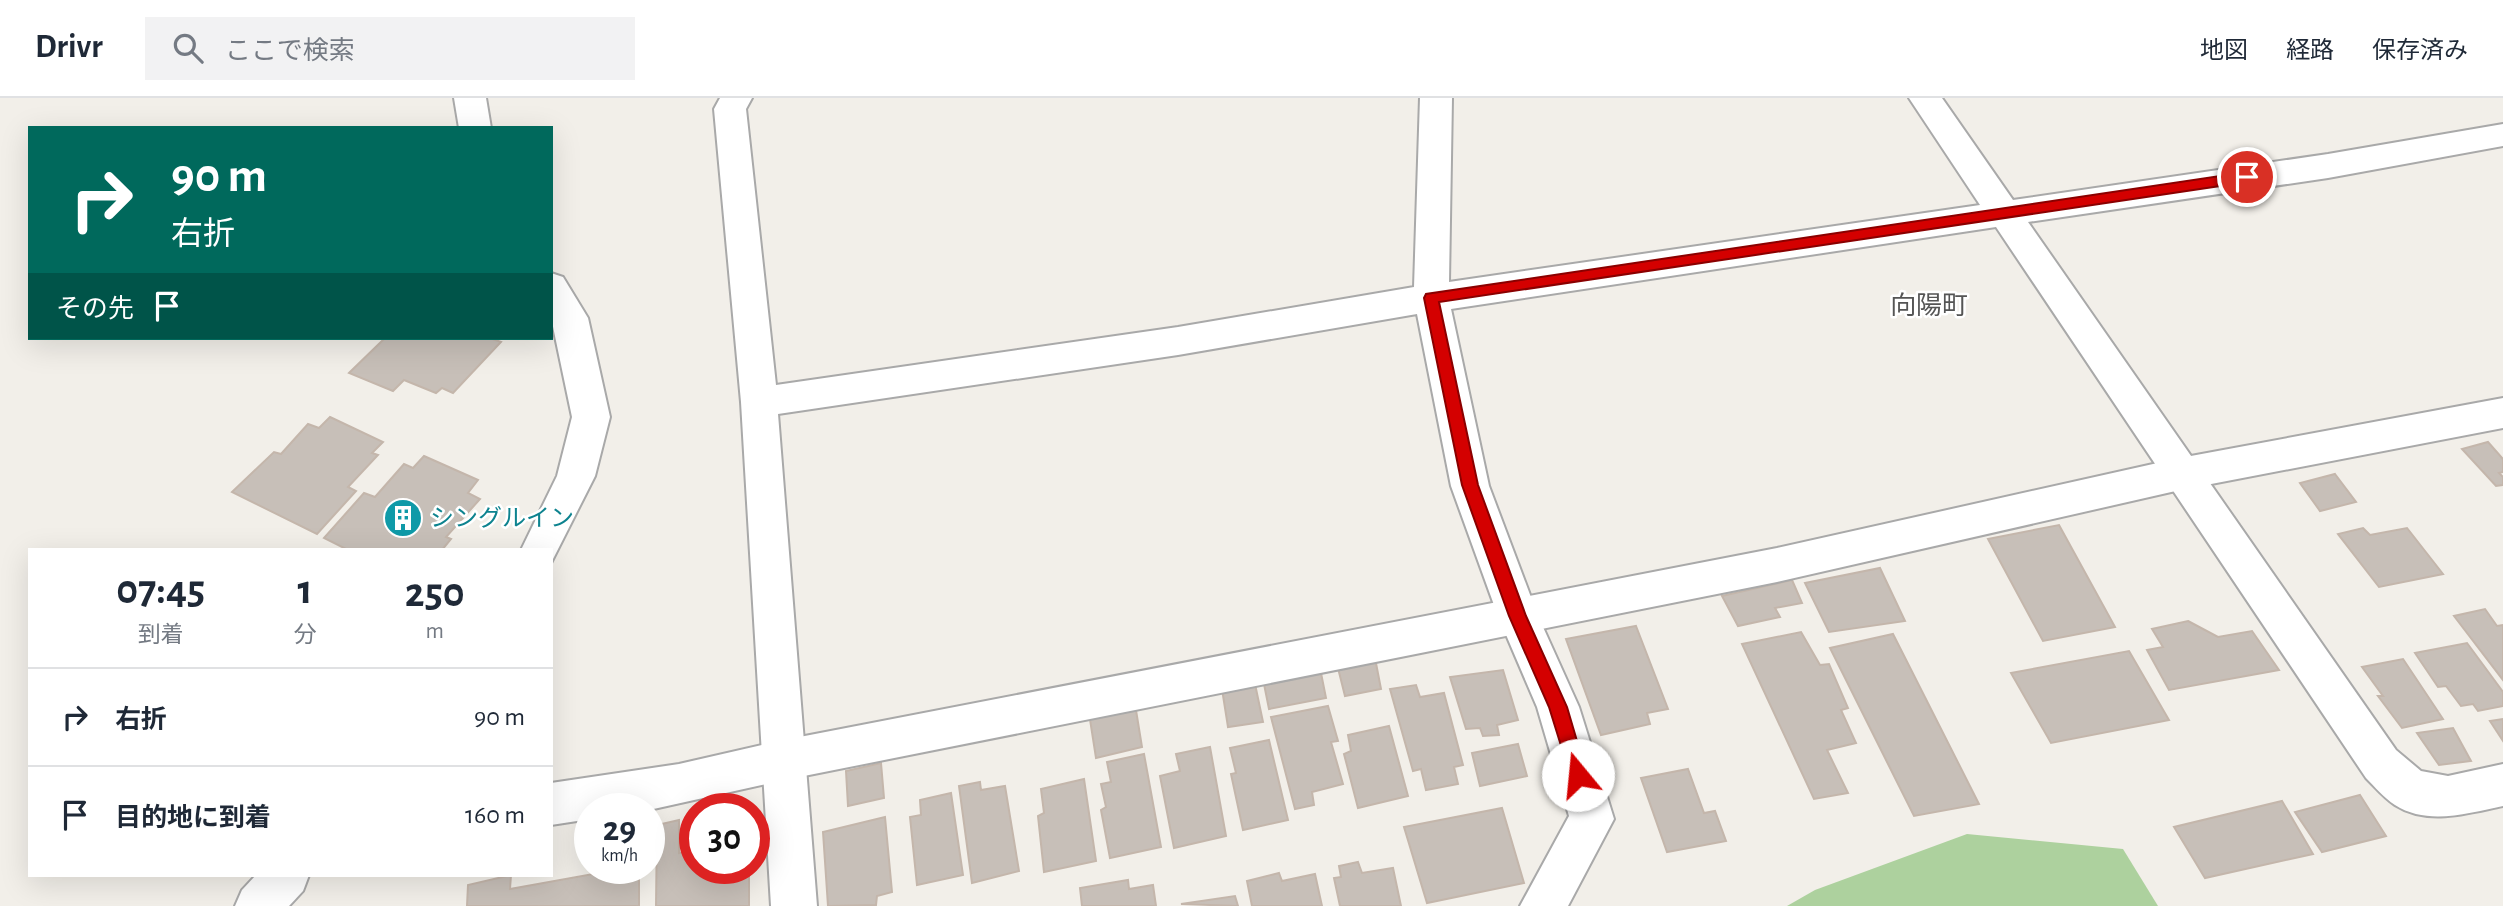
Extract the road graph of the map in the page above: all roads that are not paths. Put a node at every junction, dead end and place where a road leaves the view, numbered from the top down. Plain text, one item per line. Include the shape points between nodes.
1 (470, 98) edge
2 (736, 98) edge
3 (1436, 98) edge
4 (1925, 98) edge
5 (475, 126) edge
6 (2501, 138) edge
7 (2006, 212) junction
8 (553, 289) edge
9 (1431, 298) junction
10 (759, 402) junction
11 (2503, 413) edge
12 (2180, 474) junction
13 (541, 548) edge
14 (1518, 616) junction
15 (784, 760) junction
16 (2503, 785) edge
17 (553, 804) edge
18 (285, 877) edge
19 (258, 906) edge
20 (794, 906) edge
21 (1543, 906) edge

1 - 5 street
2 - 10 street via 730,109
3 - 9 street
4 - 7 street
6 - 7 street
7 - 9 street
7 - 12 street
8 - 13 street via 570,318 591,417 576,476
9 - 10 street via 1178,341
9 - 14 street via 1470,485
10 - 15 street
11 - 12 street
12 - 14 street via 1777,565
12 - 16 street via 2381,764 2410,790 2448,797
14 - 15 street
14 - 21 street via 1558,707 1592,820
15 - 17 street via 679,785
15 - 20 street
18 - 19 street

